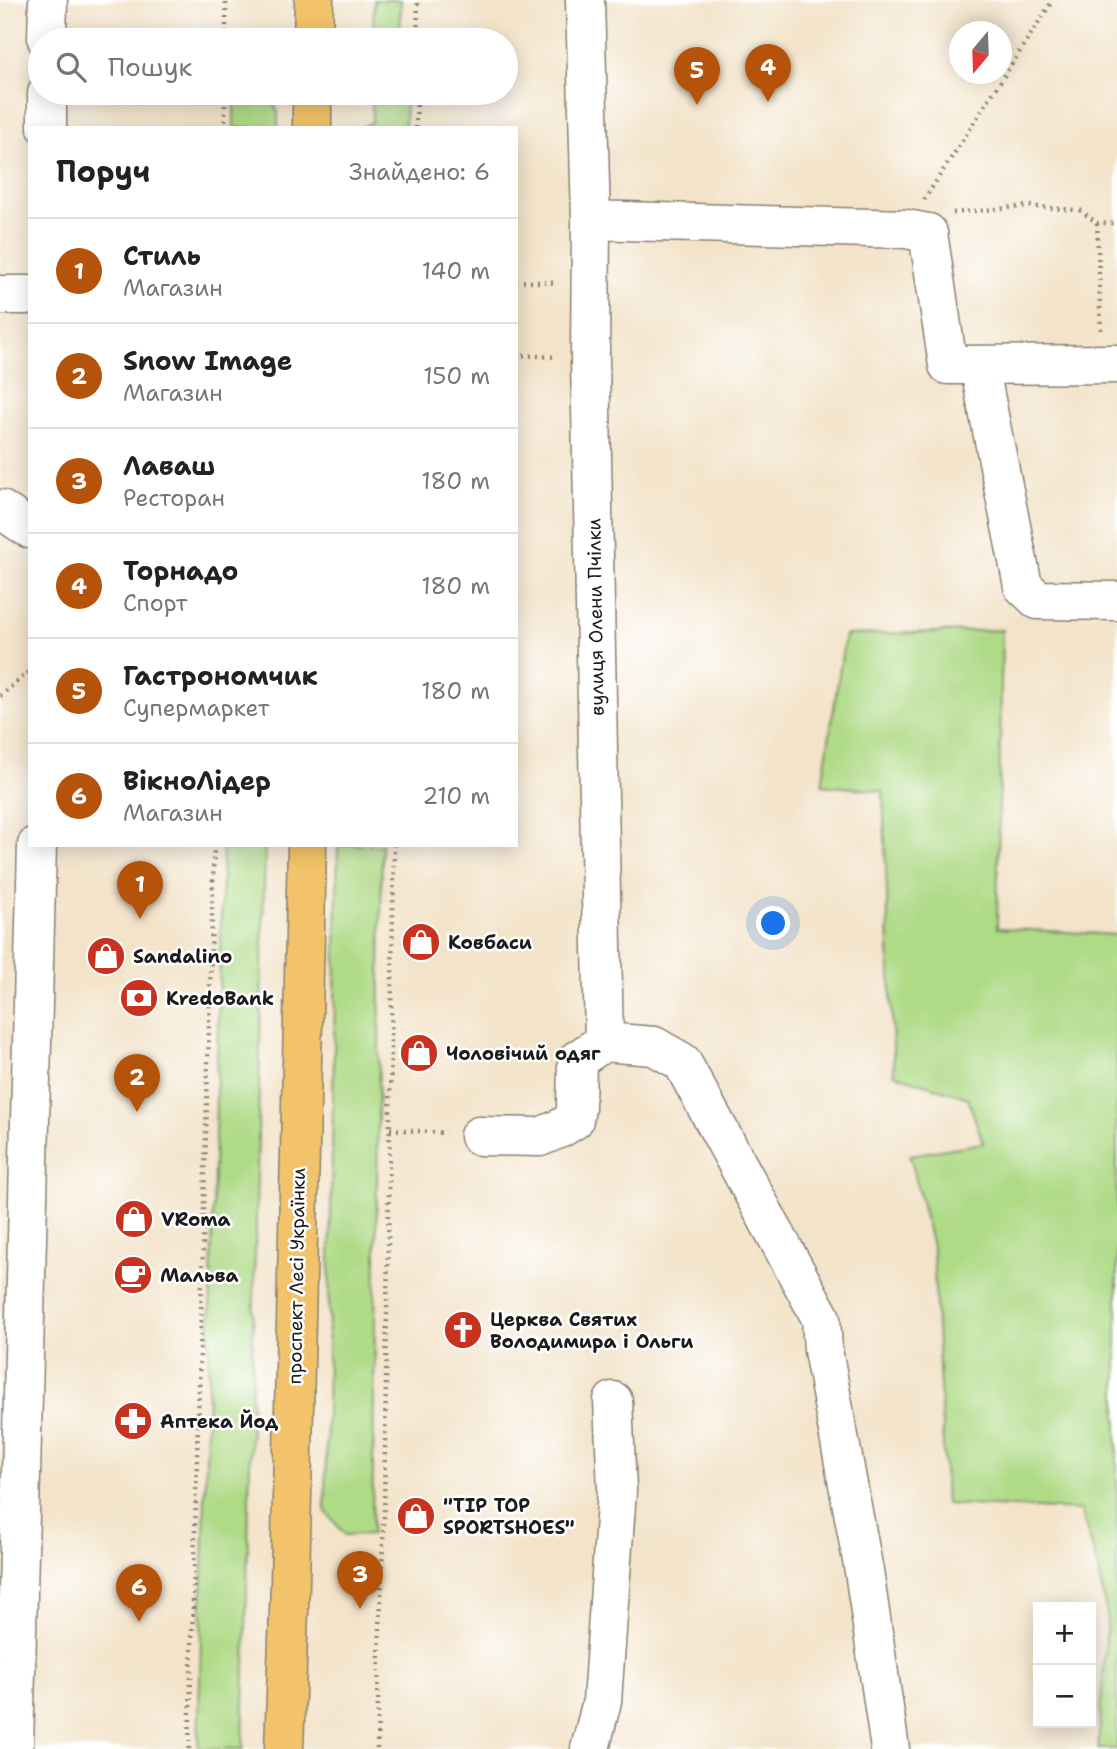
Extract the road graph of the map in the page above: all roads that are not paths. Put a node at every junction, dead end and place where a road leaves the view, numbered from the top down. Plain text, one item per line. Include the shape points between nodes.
1 (48, 0) edge
2 (314, 0) edge
3 (585, 0) edge
4 (47, 28) edge
5 (313, 28) edge
6 (47, 105) edge
7 (312, 105) edge
8 (47, 126) edge
9 (312, 126) edge
10 (591, 220) junction
11 (0, 295) edge
12 (28, 295) edge
13 (1109, 352) edge
14 (979, 365) junction
15 (0, 509) edge
16 (28, 528) edge
17 (1117, 601) edge
18 (37, 847) edge
19 (307, 847) edge
20 (604, 1042) junction
21 (16, 1075) edge
22 (478, 1136) road end
23 (13, 1245) edge
24 (613, 1401) dead end
25 (14, 1749) edge
26 (284, 1749) edge
27 (590, 1749) edge
28 (890, 1749) edge

1 - 4 street
2 - 5 main road
3 - 10 street, вулиця Олени Пчілки
6 - 8 street
7 - 9 main road
10 - 14 street via 928,233 948,365
10 - 20 street, вулиця Олени Пчілки
11 - 12 street
13 - 14 street
14 - 17 street via 1023,586 1038,600
15 - 16 street
18 - 21 street
19 - 26 main road, проспект Лесі Українки
20 - 22 street via 577,1060 574,1120 540,1137
20 - 28 street via 654,1046 682,1062 821,1318
21 - 23 street
23 - 25 street
24 - 27 street via 617,1490 602,1701

